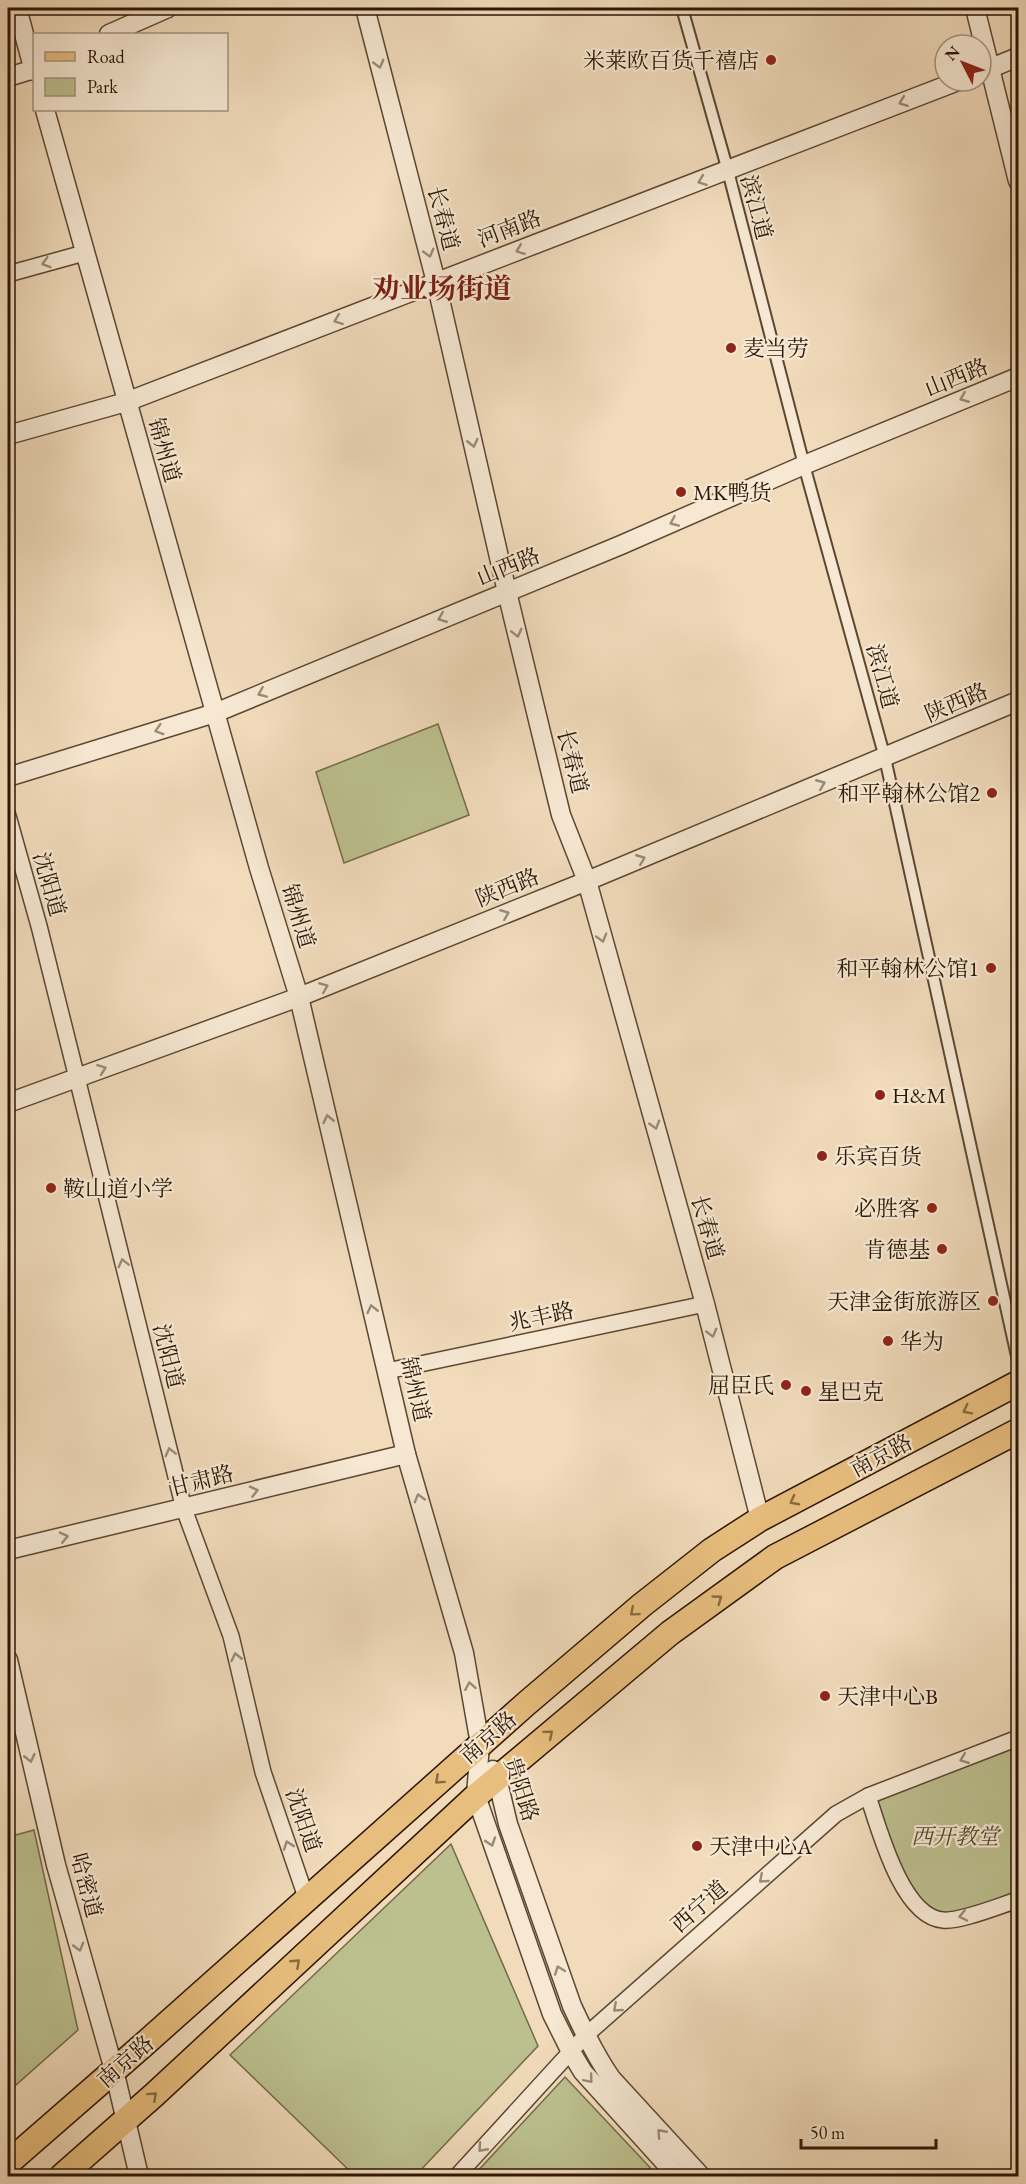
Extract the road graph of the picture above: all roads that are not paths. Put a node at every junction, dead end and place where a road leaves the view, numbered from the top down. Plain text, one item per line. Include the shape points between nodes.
1 (17, 8) edge
2 (168, 8) edge
3 (365, 8) edge
4 (682, 8) edge
5 (975, 8) edge
6 (111, 33) edge
7 (979, 33) edge
8 (1018, 57) edge
9 (33, 65) edge
10 (993, 67) edge
11 (33, 69) edge
12 (8, 77) edge
13 (933, 91) edge
14 (992, 93) edge
15 (45, 111) edge
16 (728, 171) junction
17 (1018, 181) edge
18 (84, 253) junction
19 (8, 274) edge
20 (436, 282) junction
21 (1018, 377) edge
22 (126, 402) junction
23 (8, 435) edge
24 (804, 465) junction
25 (507, 592) junction
26 (1018, 701) edge
27 (215, 713) junction
28 (885, 758) junction
29 (8, 777) edge
30 (8, 816) edge
31 (586, 881) junction
32 (299, 997) junction
33 (77, 1078) junction
34 (8, 1104) edge
35 (705, 1304) junction
36 (1018, 1361) edge
37 (387, 1371) junction
38 (1018, 1383) edge
39 (1018, 1431) edge
40 (406, 1454) junction
41 (184, 1509) junction
42 (760, 1519) junction
43 (8, 1550) edge
44 (8, 1660) edge
45 (1018, 1738) edge
46 (480, 1744) junction
47 (497, 1778) junction
48 (476, 1796) junction
49 (868, 1796) junction
50 (307, 1900) junction
51 (1018, 1900) edge
52 (585, 2036) junction
53 (571, 2052) junction
54 (114, 2070) junction
55 (125, 2121) junction
56 (8, 2163) edge
57 (62, 2176) edge
58 (139, 2176) edge
59 (457, 2176) edge
60 (677, 2176) edge
61 (701, 2176) edge

1 - 9 street
2 - 6 street
3 -> 20 street, 长春道
4 - 16 street, 滨江道
5 - 7 street
8 - 10 street
11 - 12 street
13 -> 16 street, 河南路
14 - 17 street
15 - 18 street, 锦州道
16 -> 20 street, 河南路
16 - 24 street, 滨江道
18 -> 19 street
18 - 22 street, 锦州道
20 -> 22 street, 河南路
20 -> 25 street, 长春道
21 -> 24 street, 山西路
22 - 23 street, 河南路
22 - 27 street, 锦州道
24 -> 25 street, 山西路
24 - 28 street, 滨江道
25 -> 27 street, 山西路
25 -> 31 street, 长春道 via 561,815
26 - 28 street, 陕西路
27 -> 29 street, 山西路
27 - 32 street, 锦州道
31 -> 28 street, 陕西路
28 - 36 street, 滨江道
30 - 33 street, 沈阳道
32 -> 31 street, 陕西路
31 -> 35 street, 长春道
33 -> 32 street, 陕西路
37 -> 32 street, 锦州道
33 - 34 street, 陕西路
41 -> 33 street, 沈阳道
35 - 37 street, 兆丰路
35 -> 42 street, 长春道
37 - 40 street, 锦州道
38 -> 42 main road, 南京路
47 -> 39 main road, 南京路 via 670,1633 775,1557
41 -> 40 street, 甘肃路
46 -> 40 street, 锦州道 via 464,1653
43 -> 41 street, 甘肃路
50 -> 41 street, 沈阳道 via 263,1772 231,1636
42 -> 46 main road, 南京路 via 712,1550 642,1605
44 -> 54 street, 哈密道 via 56,1865
45 -> 49 street, 西宁道
46 - 47 street, 贵阳路
46 - 48 street, 贵阳路
46 -> 50 main road, 南京路
47 - 48 main road, 南京路
52 -> 47 street, 贵阳路 via 508,1824
48 -> 53 street, 贵阳路 via 552,2014
55 -> 48 main road, 南京路
51 -> 49 street via 943,1920 925,1915 903,1890
49 -> 52 street, 西宁道 via 836,1814
50 - 54 main road, 南京路
52 - 53 street, 西宁道
61 -> 52 street, 贵阳路 via 611,2078
53 -> 59 street, 西宁道
53 -> 60 street, 贵阳路 via 583,2072
54 - 55 street, 哈密道
54 - 56 main road, 南京路
55 - 57 main road, 南京路
55 - 58 street, 哈密道

